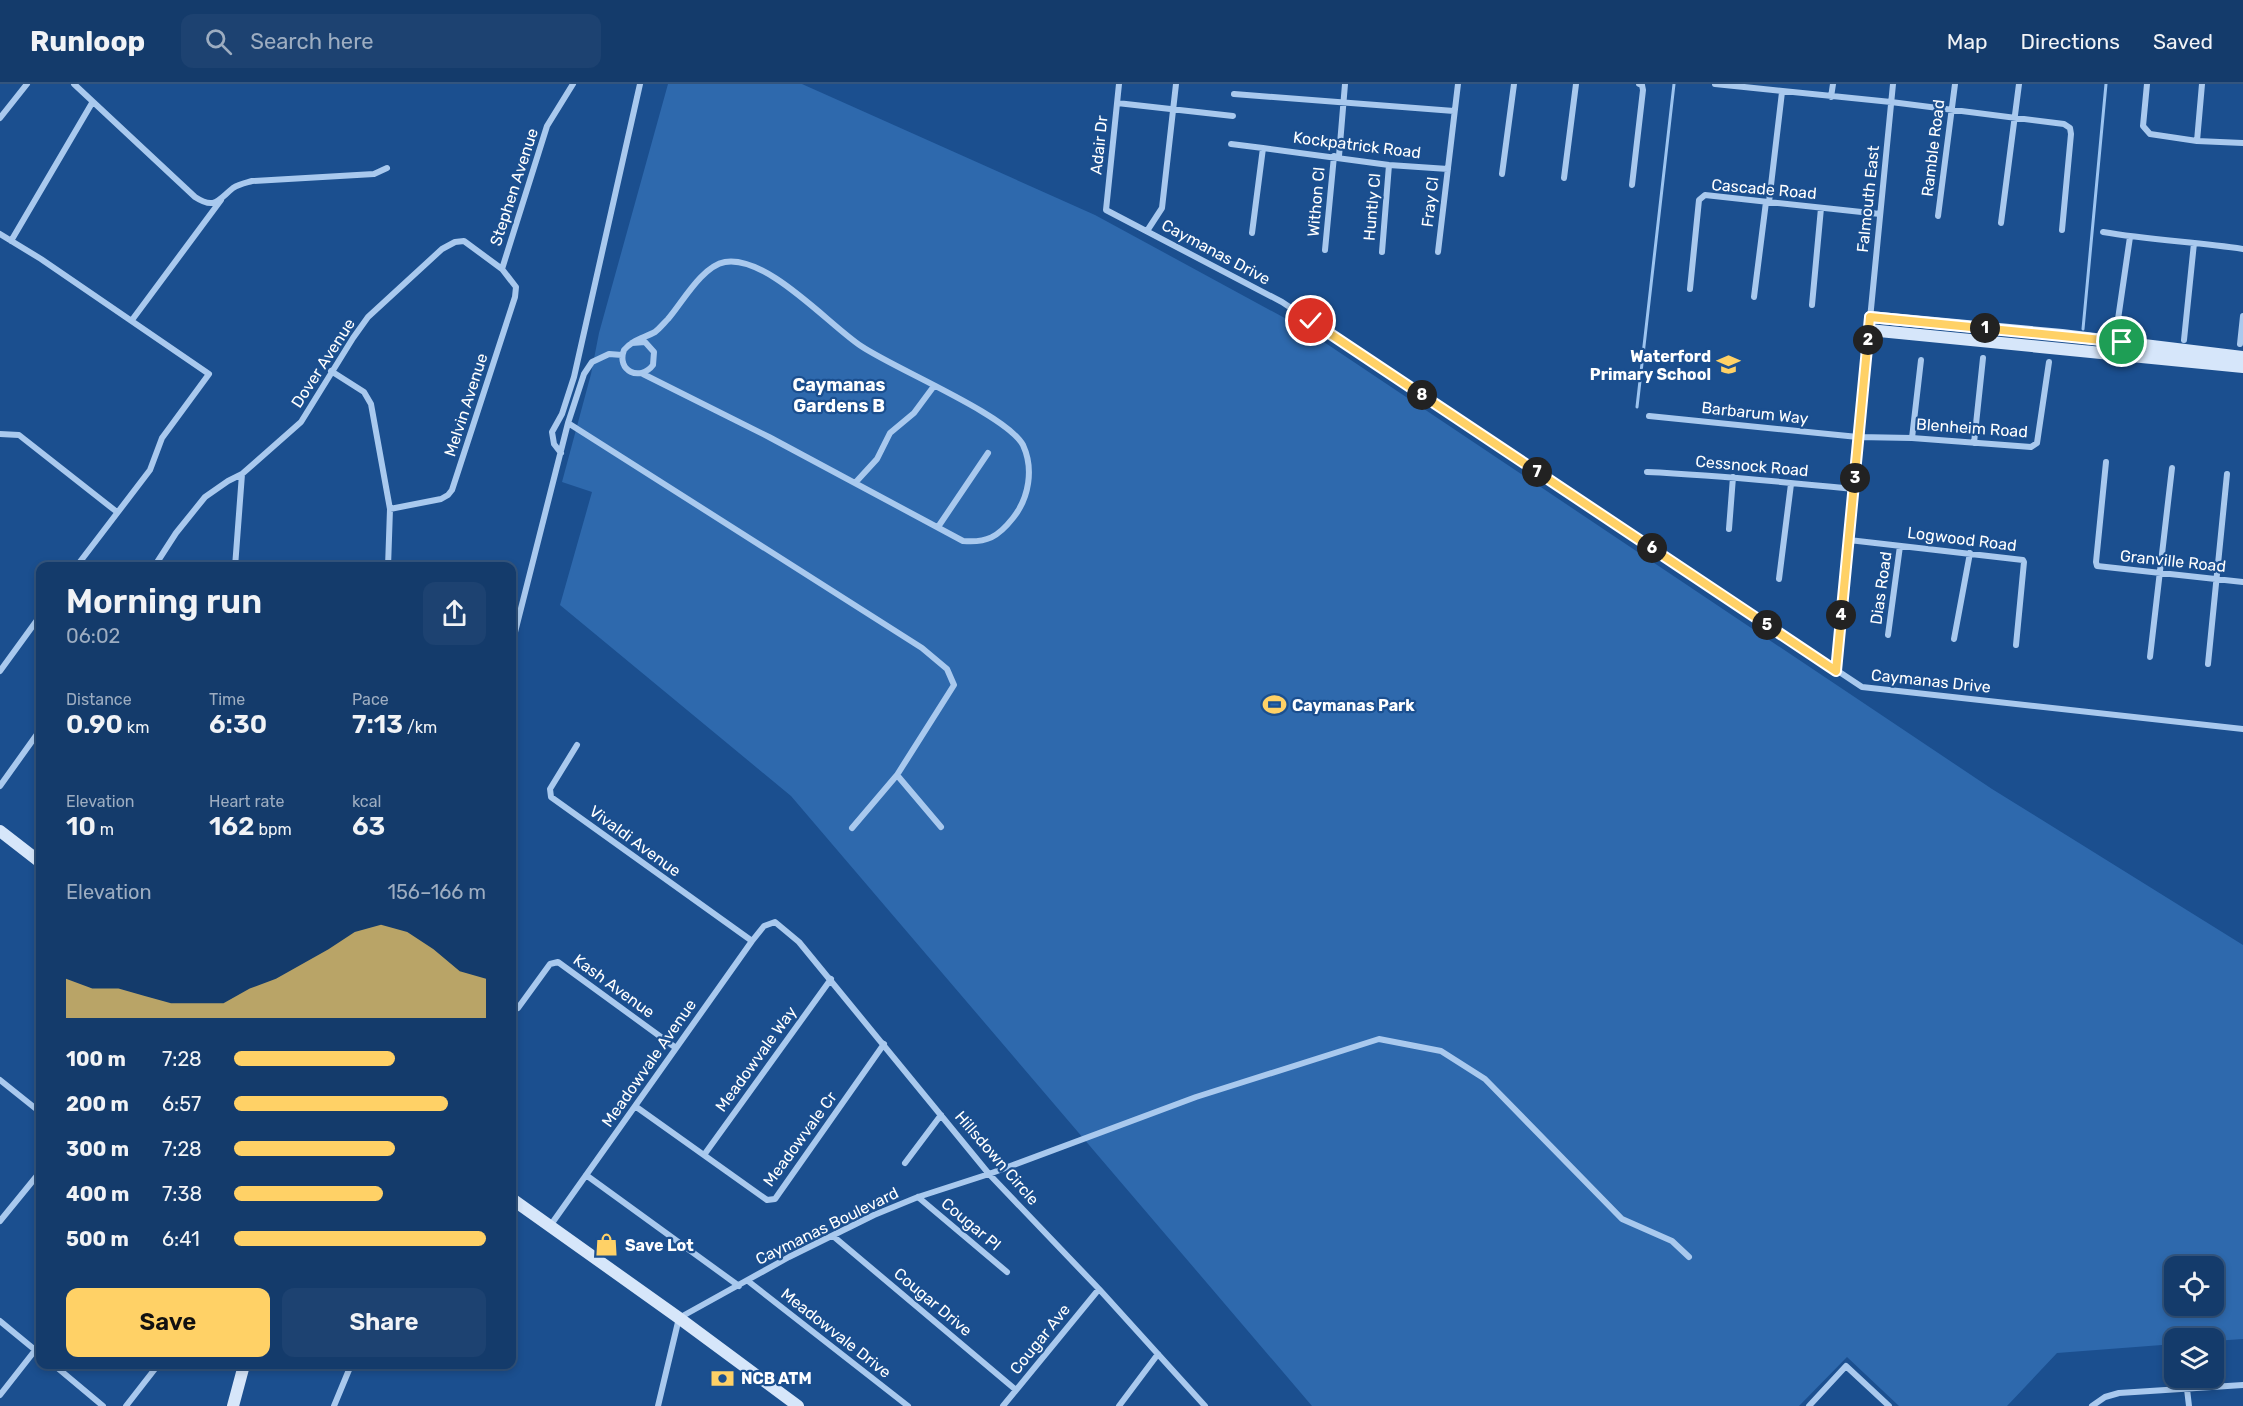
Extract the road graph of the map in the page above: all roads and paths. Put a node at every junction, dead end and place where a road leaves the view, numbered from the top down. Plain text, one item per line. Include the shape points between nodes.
1 (27, 84) edge
2 (74, 84) edge
3 (573, 84) edge
4 (640, 84) edge
5 (1119, 84) edge
6 (1176, 84) edge
7 (1345, 84) edge
8 (1458, 84) edge
9 (1514, 84) edge
10 (1576, 84) edge
11 (1639, 84) edge
12 (1715, 84) edge
13 (1833, 84) edge
14 (1893, 84) edge
15 (1954, 84) edge
16 (2019, 84) edge
17 (2147, 84) edge
18 (2202, 84) edge
19 (1780, 89) edge
20 (1234, 94) dead end
21 (1831, 97) junction
22 (1891, 102) junction
23 (92, 103) junction
24 (1117, 103) junction
25 (1344, 104) junction
26 (1173, 109) junction
27 (1952, 110) junction
28 (1455, 111) junction
29 (1233, 116) dead end
30 (2015, 117) junction
31 (0, 118) edge
32 (2197, 141) junction
33 (2243, 143) edge
34 (1231, 144) dead end
35 (1263, 148) junction
36 (1336, 156) junction
37 (1389, 165) junction
38 (387, 168) dead end
39 (1448, 169) junction
40 (1502, 174) dead end
41 (1564, 178) dead end
42 (1632, 185) dead end
43 (224, 197) junction
44 (1767, 202) junction
45 (1821, 208) junction
46 (1106, 210) joint
47 (1880, 214) junction
48 (1938, 216) dead end
49 (2001, 223) dead end
50 (2062, 230) dead end
51 (1146, 231) junction
52 (2103, 232) dead end
53 (1252, 233) dead end
54 (0, 234) edge
55 (2130, 237) junction
56 (11, 241) junction
57 (2194, 243) junction
58 (2243, 249) edge
59 (1325, 250) dead end
60 (1382, 252) dead end
61 (1438, 252) dead end
62 (502, 268) junction
63 (1690, 289) dead end
64 (1754, 297) dead end
65 (1812, 305) dead end
66 (2243, 316) edge
67 (132, 320) junction
68 (1870, 323) junction
69 (2116, 333) dead end
70 (2184, 340) dead end
71 (632, 342) junction
72 (2240, 344) dead end
73 (622, 355) junction
74 (1983, 357) dead end
75 (2243, 357) edge
76 (1922, 360) dead end
77 (2049, 362) dead end
78 (2243, 367) edge
79 (331, 371) junction
80 (643, 374) junction
81 (934, 386) junction
82 (1649, 416) dead end
83 (568, 423) junction
84 (0, 434) edge
85 (1858, 437) junction
86 (1912, 438) junction
87 (1974, 443) junction
88 (561, 453) junction
89 (988, 453) dead end
90 (2106, 462) dead end
91 (2172, 468) dead end
92 (1647, 472) dead end
93 (242, 474) junction
94 (2227, 474) dead end
95 (1733, 477) junction
96 (855, 483) junction
97 (1791, 484) junction
98 (1854, 489) junction
99 (390, 509) junction
100 (117, 512) junction
101 (938, 527) junction
102 (1729, 529) dead end
103 (1849, 540) junction
104 (1900, 546) junction
105 (1970, 553) junction
106 (80, 562) edge
107 (157, 562) edge
108 (235, 562) edge
109 (388, 562) edge
110 (2160, 574) junction
111 (1779, 579) dead end
112 (2217, 579) junction
113 (2243, 582) edge
114 (36, 622) edge
115 (516, 628) edge
116 (1888, 635) dead end
117 (1954, 639) dead end
118 (2016, 645) dead end
119 (2150, 657) dead end
120 (2208, 664) dead end
121 (0, 671) edge
122 (1836, 671) junction
123 (2243, 729) edge
124 (36, 736) edge
125 (577, 746) dead end
126 (897, 775) junction
127 (0, 786) edge
128 (941, 827) dead end
129 (852, 828) dead end
130 (1, 833) edge
131 (36, 859) edge
132 (775, 922) joint
133 (752, 941) junction
134 (831, 979) junction
135 (518, 1008) dead end
136 (884, 1044) junction
137 (676, 1048) junction
138 (0, 1080) edge
139 (635, 1106) junction
140 (36, 1107) edge
141 (941, 1115) junction
142 (704, 1155) junction
143 (905, 1163) dead end
144 (989, 1174) junction
145 (586, 1175) junction
146 (36, 1177) edge
147 (918, 1197) junction
148 (516, 1202) edge
149 (0, 1221) edge
150 (549, 1227) junction
151 (833, 1236) junction
152 (1689, 1257) dead end
153 (1007, 1272) dead end
154 (748, 1281) junction
155 (739, 1286) junction
156 (1099, 1289) junction
157 (679, 1318) junction
158 (0, 1321) edge
159 (36, 1348) edge
160 (36, 1353) edge
161 (1158, 1354) junction
162 (59, 1369) edge
163 (155, 1369) edge
164 (243, 1369) edge
165 (349, 1369) edge
166 (2243, 1385) edge
167 (2187, 1389) junction
168 (1016, 1390) junction
169 (0, 1395) edge
170 (103, 1406) edge
171 (126, 1406) edge
172 (233, 1406) edge
173 (334, 1406) edge
174 (658, 1406) edge
175 (798, 1406) edge
176 (908, 1406) edge
177 (1003, 1406) edge
178 (1119, 1406) edge
179 (1205, 1406) edge
180 (1809, 1406) edge
181 (1889, 1406) edge
182 (2092, 1406) edge
183 (2189, 1406) edge

1 - 31 street
2 - 23 street
3 - 62 street, Stephen Avenue via 547,126
4 - 88 street via 574,377 552,432
5 - 24 street, Adair Dr
6 - 26 street
7 - 25 street, Withon Cl
8 - 28 street, Fray Cl
9 - 40 street
10 - 41 street
11 - 42 street via 1642,90
12 - 19 street
13 - 21 street
14 - 22 street, Falmouth East
15 - 27 street, Ramble Road
16 - 30 street
17 - 32 street via 2142,126 2145,131
18 - 32 street
19 - 21 street
19 - 44 street
20 - 25 street
21 - 22 street
22 - 27 street
22 - 47 street, Falmouth East
23 - 43 street via 203,203
23 - 56 street
24 - 26 street
24 - 46 street, Adair Dr
25 - 28 street
25 - 36 street, Withon Cl
26 - 29 street
26 - 51 street via 1162,208
27 - 30 street
27 - 48 street, Ramble Road
28 - 39 street, Fray Cl
30 - 49 street
30 - 50 street via 2070,128
32 - 33 street
34 - 35 street, Kockpatrick Road
35 - 36 street, Kockpatrick Road
35 - 53 street
36 - 37 street, Kockpatrick Road
36 - 59 street, Withon Cl
37 - 39 street, Kockpatrick Road
37 - 60 street, Huntly Cl
38 - 43 street via 374,174 252,181 240,184
39 - 61 street, Fray Cl
43 - 67 street
44 - 45 street, Cascade Road
44 - 63 street, Cascade Road via 1705,195 1699,200
44 - 64 street
45 - 47 street, Cascade Road
45 - 65 street
46 - 51 street, Caymanas Drive
47 - 68 street, Falmouth East
51 - 122 street, Caymanas Drive via 1282,302
52 - 55 street
54 - 56 street
55 - 57 street
55 - 69 street
56 - 67 street
57 - 58 street
57 - 70 street
62 - 79 street, Dover Avenue via 464,241 442,249 368,317
62 - 99 street, Melvin Avenue via 516,287 515,297 452,489 441,499
66 - 72 street
67 - 100 street via 209,374 162,438 150,470
68 - 75 street via 2062,335
68 - 78 street
68 - 85 street, Falmouth East
71 - 73 street
71 - 80 street via 645,342 654,352 653,365
71 - 81 street via 655,331 709,269 724,262 742,263 795,291 862,346
73 - 80 street via 630,373
73 - 83 street via 609,354 592,362 584,374
74 - 87 street
76 - 86 street
77 - 87 street, Blenheim Road via 2035,446
79 - 93 street, Dover Avenue via 301,422
79 - 99 street via 369,398
80 - 96 street
81 - 96 street via 914,413 890,433 877,459
81 - 101 street via 1000,422 1022,444 1030,474 1019,510 990,539 963,541
82 - 85 street, Barbarum Way
83 - 88 street
83 - 126 street via 922,648 947,669 954,685
84 - 100 street via 19,435
85 - 86 street, Blenheim Road
85 - 98 street, Falmouth East
86 - 87 street, Blenheim Road
88 - 115 street
89 - 101 street
90 - 110 street, Granville Road via 2097,566
91 - 110 street
92 - 95 street, Cessnock Road
93 - 107 street, Dover Avenue via 205,497
93 - 108 street
94 - 112 street
95 - 97 street, Cessnock Road
95 - 102 street
96 - 101 street
97 - 98 street, Cessnock Road
97 - 111 street
98 - 103 street, Falmouth East
99 - 109 street
100 - 106 street
103 - 104 street, Logwood Road
103 - 122 street, Falmouth East
104 - 105 street, Logwood Road
104 - 116 street, Dias Road
105 - 117 street
105 - 118 street, Logwood Road via 2024,562
110 - 112 street, Granville Road
110 - 119 street
112 - 113 street, Granville Road
112 - 120 street
114 - 121 street
122 - 123 street, Caymanas Drive via 1862,687
124 - 127 street
125 - 133 street, Vivaldi Avenue via 550,789 551,797
126 - 128 street
126 - 129 street
130 - 131 street
132 - 133 street, Meadowvale Avenue via 764,926
132 - 134 street, Hillsdown Circle via 799,942
133 - 137 street, Meadowvale Avenue
134 - 136 street, Hillsdown Circle
134 - 142 street, Meadowvale Way
135 - 137 street, Kash Avenue via 550,964 558,962
136 - 141 street, Hillsdown Circle
136 - 142 street, Meadowvale Cr via 775,1199 767,1200
137 - 139 street, Meadowvale Avenue
138 - 140 street
139 - 142 street, Meadowvale Cr
139 - 145 street, Meadowvale Avenue
141 - 143 street
141 - 144 street, Hillsdown Circle
144 - 147 street, Caymanas Boulevard
144 - 152 street, Caymanas Boulevard via 1196,1097 1379,1039 1441,1051 1485,1079 1622,1219 1672,1241
144 - 156 street, Hillsdown Circle
145 - 150 street, Meadowvale Avenue
145 - 155 street
146 - 149 street
147 - 151 street, Caymanas Boulevard
147 - 153 street, Cougar Pl
148 - 150 street
150 - 157 street
151 - 154 street, Caymanas Boulevard
151 - 168 street, Cougar Drive
154 - 155 street, Caymanas Boulevard
154 - 176 street, Meadowvale Drive
155 - 157 street, Caymanas Boulevard
156 - 161 street, Hillsdown Circle
156 - 168 street, Cougar Ave
157 - 174 street
157 - 175 street
158 - 159 street
160 - 169 street
161 - 178 street
161 - 179 street, Hillsdown Circle
162 - 170 street
163 - 171 street
164 - 172 street
165 - 173 street
166 - 167 street
167 - 182 street via 2119,1393
167 - 183 street
168 - 177 street, Cougar Ave
180 - 181 street via 1846,1366

